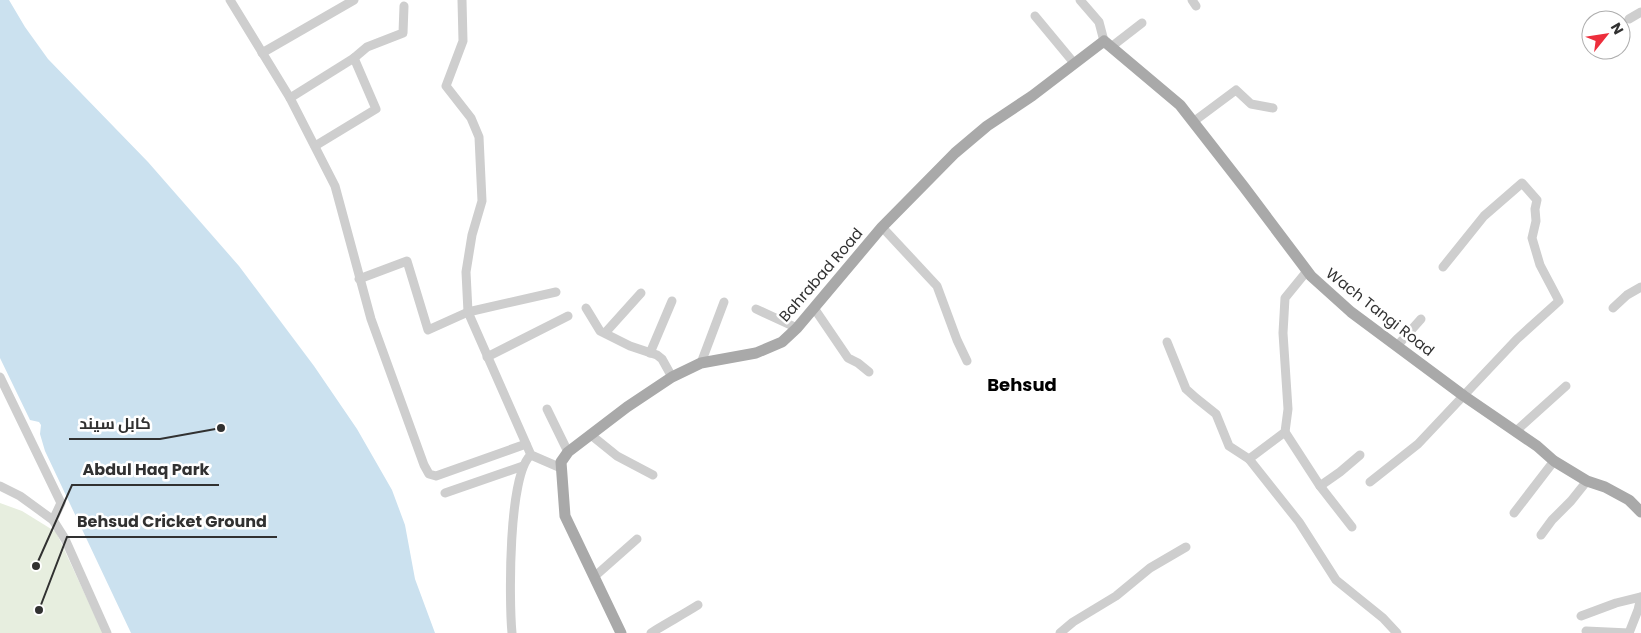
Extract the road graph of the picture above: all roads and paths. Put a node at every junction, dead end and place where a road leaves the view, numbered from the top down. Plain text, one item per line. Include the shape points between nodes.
1 (354, 0) edge
2 (462, 0) edge
3 (1080, 0) edge
4 (233, 1) edge
5 (404, 6) dead end
6 (1035, 16) dead end
7 (1142, 23) dead end
8 (1108, 44) junction
9 (262, 54) junction
10 (354, 58) junction
11 (1074, 63) junction
12 (290, 98) junction
13 (1273, 108) dead end
14 (1193, 122) junction
15 (315, 146) junction
16 (882, 227) junction
17 (1442, 266) dead end
18 (1307, 271) junction
19 (359, 279) junction
20 (1641, 288) edge
21 (556, 292) dead end
22 (641, 292) dead end
23 (672, 301) dead end
24 (724, 302) dead end
25 (586, 308) dead end
26 (814, 308) junction
27 (1613, 308) dead end
28 (756, 309) dead end
29 (468, 312) junction
30 (568, 316) dead end
31 (1421, 318) dead end
32 (797, 328) junction
33 (605, 333) junction
34 (1167, 342) dead end
35 (1397, 346) junction
36 (650, 353) junction
37 (487, 357) junction
38 (967, 361) dead end
39 (700, 363) junction
40 (869, 372) dead end
41 (0, 377) edge
42 (672, 377) junction
43 (1566, 386) dead end
44 (1464, 396) junction
45 (547, 409) dead end
46 (1516, 431) junction
47 (1285, 432) junction
48 (591, 435) junction
49 (526, 444) junction
50 (568, 452) junction
51 (532, 455) junction
52 (1360, 455) dead end
53 (1249, 459) junction
54 (1554, 461) junction
55 (523, 466) junction
56 (560, 468) junction
57 (652, 475) dead end
58 (1587, 481) junction
59 (1370, 482) dead end
60 (0, 486) edge
61 (1320, 486) junction
62 (445, 493) dead end
63 (1641, 512) edge
64 (1514, 513) dead end
65 (53, 520) junction
66 (1352, 527) dead end
67 (1541, 534) dead end
68 (637, 539) dead end
69 (1186, 547) dead end
70 (594, 577) junction
71 (1641, 597) edge
72 (698, 605) dead end
73 (1581, 616) dead end
74 (1586, 631) dead end
75 (107, 633) edge
76 (512, 633) edge
77 (621, 633) edge
78 (651, 633) edge
79 (1060, 633) edge
80 (1397, 633) edge
81 (1629, 633) edge

1 - 9 street
2 - 29 street via 463,41 446,86 471,118 479,137 482,201 466,272
3 - 8 street via 1099,22
4 - 9 street
5 - 10 street via 403,34 367,47
6 - 11 street
7 - 8 street
8 - 11 main road, Bahrabad Road
8 - 14 main road, Wach Tangi Road via 1180,105
9 - 12 street
10 - 12 street
10 - 15 street via 376,109
11 - 16 main road, Bahrabad Road via 964,145
12 - 15 street
13 - 14 street via 1251,104 1236,90
14 - 18 main road, Wach Tangi Road
15 - 19 street via 335,186
16 - 26 main road, Bahrabad Road
16 - 38 street via 937,286
17 - 44 street via 1484,216 1522,184 1537,200 1532,238 1540,265 1559,301 1517,339
18 - 35 main road, Wach Tangi Road via 1351,312
18 - 47 street via 1285,298 1283,333 1288,409
19 - 29 street via 408,261 428,330
19 - 49 street via 429,474 436,476
20 - 27 street
21 - 29 street
22 - 33 street
23 - 36 street
24 - 39 street
25 - 33 street via 596,326
26 - 32 main road, Bahrabad Road
26 - 40 street via 848,358
28 - 32 street
29 - 37 street
30 - 37 street
31 - 35 street
32 - 39 main road, Bahrabad Road via 782,342 756,353
33 - 36 street
34 - 53 street via 1186,389 1216,414 1229,446
35 - 44 main road, Wach Tangi Road
36 - 42 street via 662,359
37 - 49 street
39 - 42 main road, Bahrabad Road
41 - 65 street via 61,503
42 - 48 main road, Bahrabad Road
43 - 46 street
44 - 46 main road, Wach Tangi Road
44 - 59 street via 1418,444
45 - 50 street
46 - 54 main road, Wach Tangi Road
47 - 53 street
47 - 61 street
48 - 50 main road, Bahrabad Road
48 - 57 street via 617,456
49 - 51 street
50 - 56 main road, Bahrabad Road via 560,462
51 - 55 street
51 - 56 street
52 - 61 street
53 - 80 street via 1299,522 1336,580
54 - 58 main road, Wach Tangi Road
54 - 64 street
55 - 62 street
55 - 76 street via 511,548
56 - 70 main road via 565,516
58 - 63 main road, Wach Tangi Road via 1628,500
58 - 67 street
60 - 65 street
61 - 66 street
65 - 75 street via 65,538
68 - 70 street
69 - 79 street via 1150,568 1116,596
70 - 77 main road
71 - 73 street
71 - 81 street
72 - 78 street
74 - 81 street

